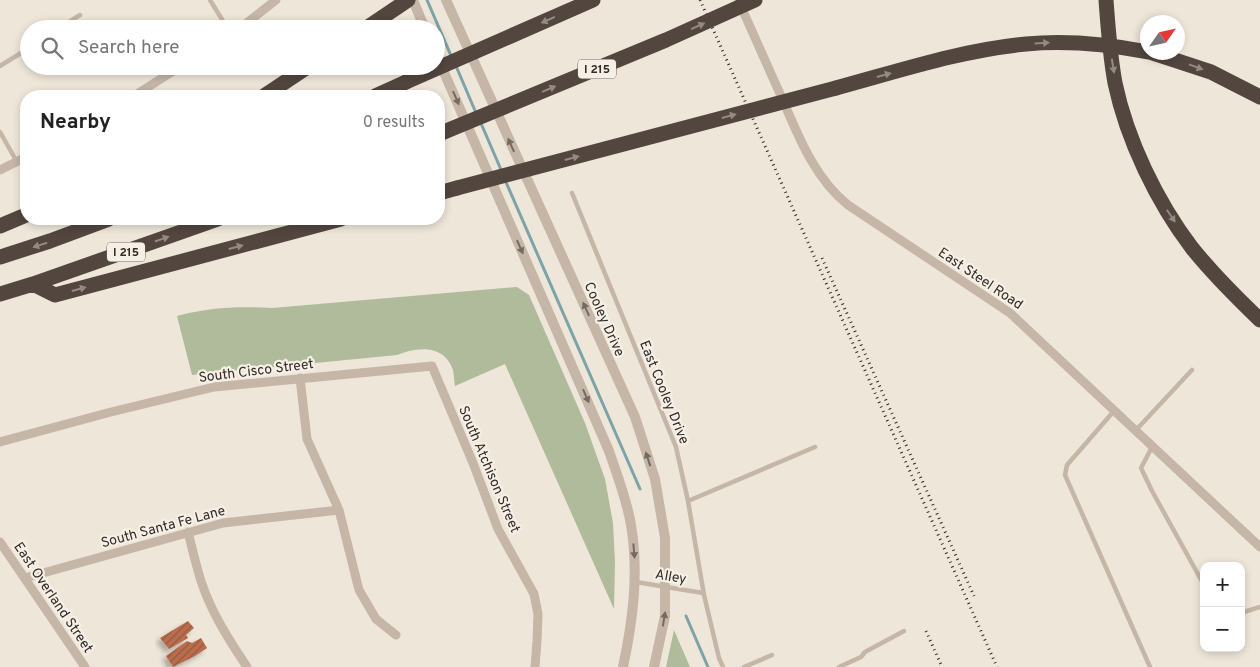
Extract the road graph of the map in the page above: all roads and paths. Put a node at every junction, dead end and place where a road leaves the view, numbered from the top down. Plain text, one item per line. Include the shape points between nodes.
1 (210, 0) edge
2 (276, 0) edge
3 (408, 0) edge
4 (413, 0) edge
5 (446, 0) edge
6 (594, 0) edge
7 (738, 0) edge
8 (755, 0) edge
9 (1106, 0) edge
10 (80, 14) dead end
11 (71, 20) edge
12 (222, 20) edge
13 (250, 20) edge
14 (378, 20) edge
15 (421, 20) edge
16 (1140, 50) edge
17 (20, 54) edge
18 (1174, 60) edge
19 (445, 65) edge
20 (0, 66) edge
21 (167, 75) edge
22 (296, 75) edge
23 (422, 75) edge
24 (445, 75) edge
25 (143, 90) edge
26 (273, 90) edge
27 (388, 90) edge
28 (1260, 96) edge
29 (0, 132) edge
30 (445, 132) edge
31 (20, 160) edge
32 (17, 162) junction
33 (0, 170) edge
34 (445, 191) edge
35 (572, 192) dead end
36 (20, 218) edge
37 (93, 225) edge
38 (201, 225) edge
39 (318, 225) edge
40 (0, 226) edge
41 (0, 257) edge
42 (34, 284) junction
43 (0, 294) edge
44 (1260, 320) edge
45 (432, 366) joint
46 (1192, 370) dead end
47 (300, 378) junction
48 (1115, 410) junction
49 (1136, 430) junction
50 (0, 442) edge
51 (1153, 446) junction
52 (814, 447) dead end
53 (688, 501) junction
54 (339, 510) junction
55 (188, 532) junction
56 (0, 542) edge
57 (1260, 547) edge
58 (1200, 577) edge
59 (25, 578) junction
60 (635, 582) junction
61 (666, 587) junction
62 (704, 594) junction
63 (1260, 607) edge
64 (1245, 612) edge
65 (904, 631) dead end
66 (396, 635) dead end
67 (772, 655) dead end
68 (84, 667) edge
69 (247, 667) edge
70 (535, 667) edge
71 (623, 667) edge
72 (654, 667) edge
73 (723, 667) edge
74 (744, 667) edge
75 (839, 667) edge
76 (1150, 667) edge

1 - 12 lane
2 - 13 street
3 - 14 highway
4 - 15 street
61 -> 5 street, Cooley Drive via 665,538 655,479 634,417
6 -> 19 highway, bridge
7 - 48 street, East Steel Road via 800,138 835,194 1010,313
30 -> 8 highway, I 215, bridge
9 -> 44 highway, bridge via 1108,40 1116,85 1143,165 1165,207 1192,247
10 - 11 lane
34 -> 16 highway, bridge via 972,53 1063,42
17 - 20 lane
18 -> 28 highway via 1211,72
21 - 25 street
22 - 26 highway
23 -> 27 highway, bridge
24 -> 60 street via 609,451 631,524
29 - 32 lane
31 - 32 street
32 - 33 street
35 - 53 lane, East Cooley Drive via 676,447
36 - 40 highway
37 -> 41 highway
42 -> 38 highway, I 215
42 -> 39 highway via 55,295
42 - 43 highway, I 215
45 - 47 street, South Cisco Street
45 - 70 street, South Atchison Street via 498,529 534,594 538,614
46 - 49 lane
47 - 50 street, South Cisco Street via 214,387
47 - 54 street via 307,439
48 - 49 street, East Steel Road
48 - 76 lane via 1067,465 1065,474
49 - 51 street, East Steel Road
51 - 57 street, East Steel Road
51 - 58 lane via 1141,468
52 - 53 lane
53 - 62 lane, East Cooley Drive
54 - 55 street, South Santa Fe Lane via 223,522
54 - 66 street via 359,590 376,619
55 - 59 street, South Santa Fe Lane
55 - 69 street via 211,607
56 - 59 street, East Overland Street
59 - 68 street, East Overland Street
60 - 61 lane, Alley
60 - 71 street
61 - 62 lane, Alley
72 -> 61 street, Cooley Drive via 665,616
62 - 73 lane, East Cooley Drive
63 - 64 lane
65 - 75 lane
67 - 74 lane

